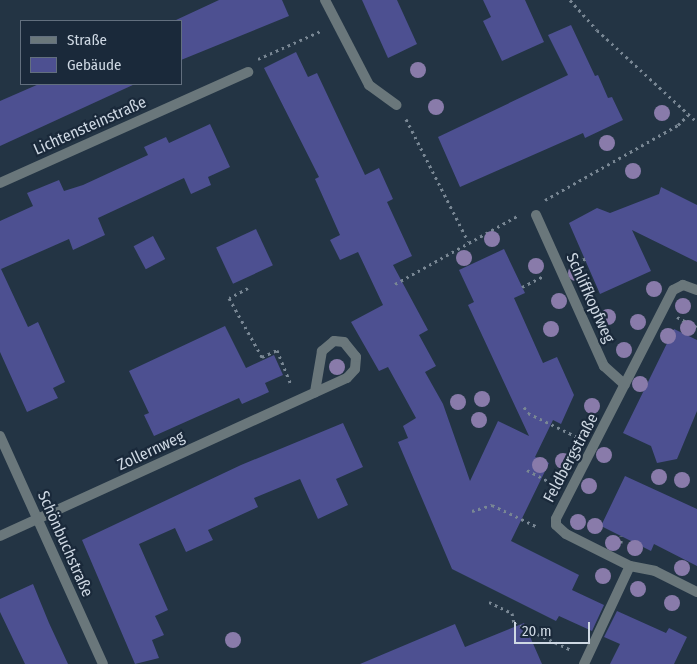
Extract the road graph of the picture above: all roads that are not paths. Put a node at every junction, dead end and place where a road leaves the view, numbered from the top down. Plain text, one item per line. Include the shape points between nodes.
1 (325, 0) edge
2 (248, 72) road end
3 (397, 105) road end
4 (0, 183) edge
5 (536, 215) dead end
6 (697, 290) edge
7 (625, 385) junction
8 (315, 392) junction
9 (0, 436) edge
10 (38, 519) junction
11 (0, 536) edge
12 (630, 566) junction
13 (697, 592) edge
14 (585, 661) edge
15 (103, 664) edge

1 - 3 street via 369,85
2 - 4 street, Lichtensteinstraße
5 - 7 street, Schliffkopfweg via 604,366
6 - 7 street, Feldbergstraße via 683,285 673,290
7 - 12 street, Feldbergstraße via 569,492 556,525 566,534
8 - 8 street, Zollernweg via 352,374 356,357 344,342 334,341 322,351
8 - 10 street, Zollernweg
9 - 10 street, Schönbuchstraße
10 - 11 street, Zollernweg
10 - 15 street, Schönbuchstraße
12 - 13 street, Feldbergstraße via 655,572
12 - 14 street

